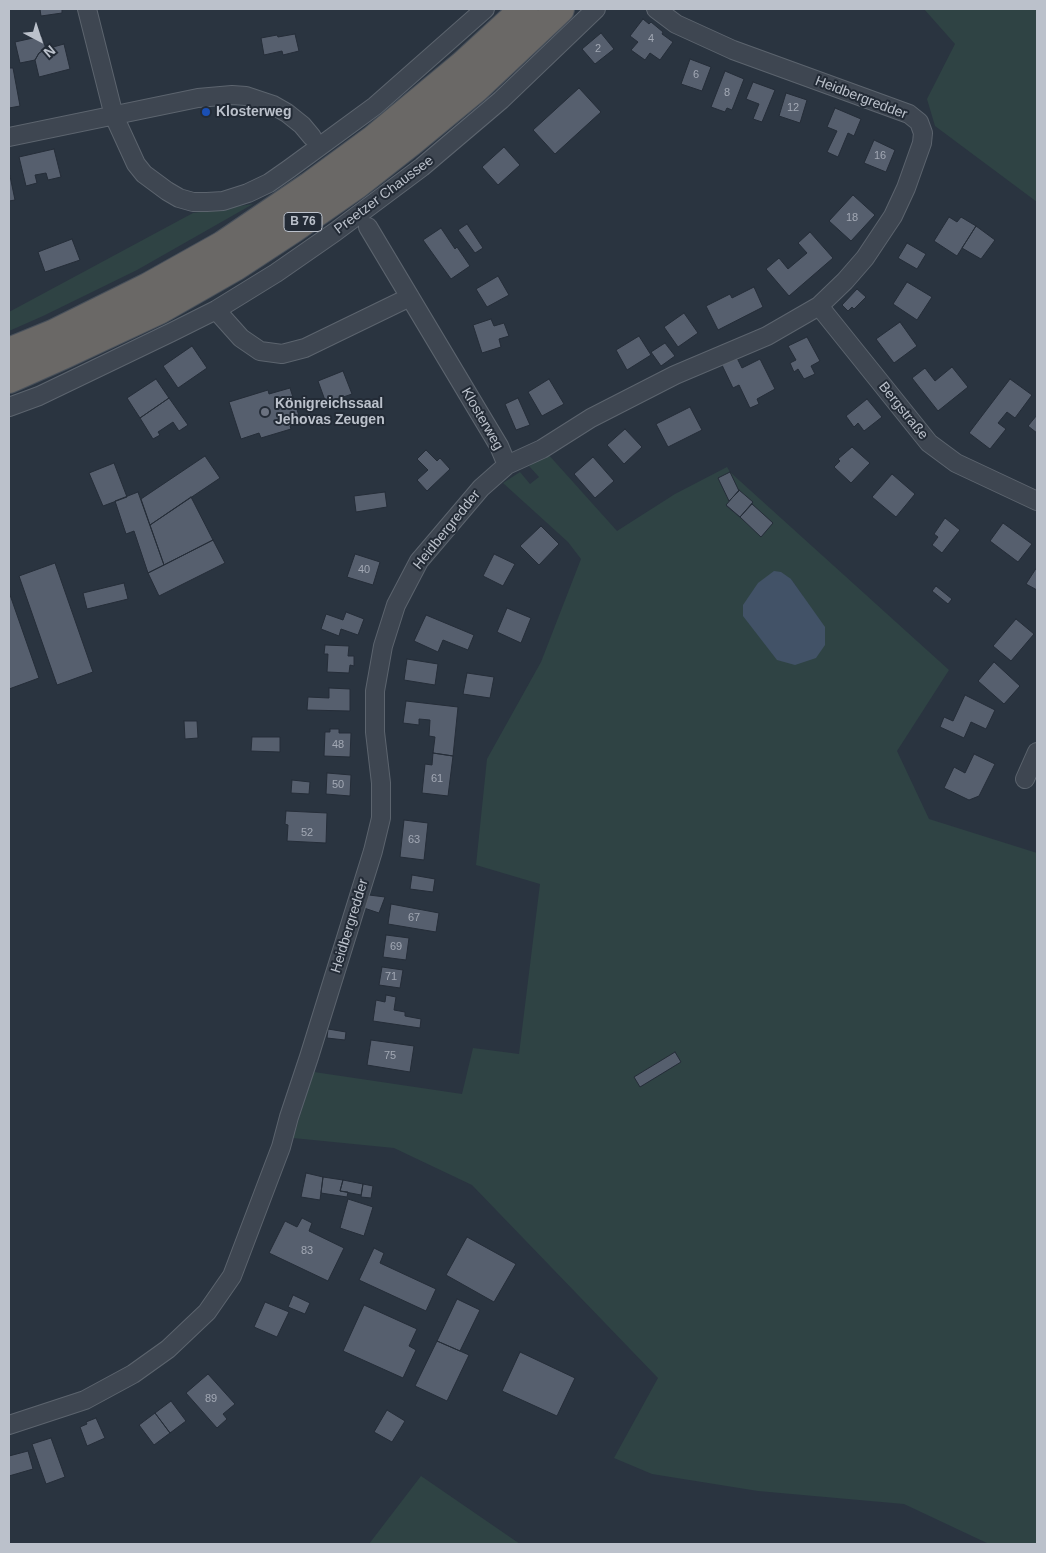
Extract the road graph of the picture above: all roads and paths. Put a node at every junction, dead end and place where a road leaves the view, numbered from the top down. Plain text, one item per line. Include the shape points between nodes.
1 (88, 9) edge
2 (485, 9) edge
3 (524, 9) edge
4 (560, 9) edge
5 (596, 9) edge
6 (656, 9) edge
7 (114, 116) junction
8 (9, 137) edge
9 (312, 137) dead end
10 (368, 226) dead end
11 (410, 296) junction
12 (819, 306) junction
13 (216, 310) junction
14 (9, 352) edge
15 (9, 379) edge
16 (9, 407) edge
17 (507, 465) junction
18 (1037, 501) edge
19 (1037, 752) edge
20 (1025, 779) dead end
21 (9, 1425) edge

1 - 7 street
2 - 7 street via 374,106 269,183 235,198 193,202 179,198 155,183 136,164
3 - 14 highway, B 76 via 374,139 223,245 148,287
4 - 15 highway, Preetzer Chaussee / B 76 via 412,141 294,228 236,266 158,310
5 - 13 street, Preetzer Chaussee via 501,100 422,167 276,273
6 - 12 street, Heidbergredder via 676,24 733,50 909,114 919,122 922,143 893,216 865,258
7 - 8 street
7 - 9 street via 198,98 239,95 260,100 287,113
10 - 11 street, Klosterweg
11 - 13 street via 305,348 282,354 260,351 241,338
11 - 17 street, Klosterweg
12 - 17 street, Heidbergredder via 767,336 675,375
12 - 18 street, Bergstraße via 929,443 956,463
13 - 16 street, Preetzer Chaussee via 93,371
17 - 21 street, Heidbergredder via 480,488 419,561 396,604 383,646 375,692 382,818 281,1147 232,1276 207,1312 168,1350 133,1374 84,1400
19 - 20 street

